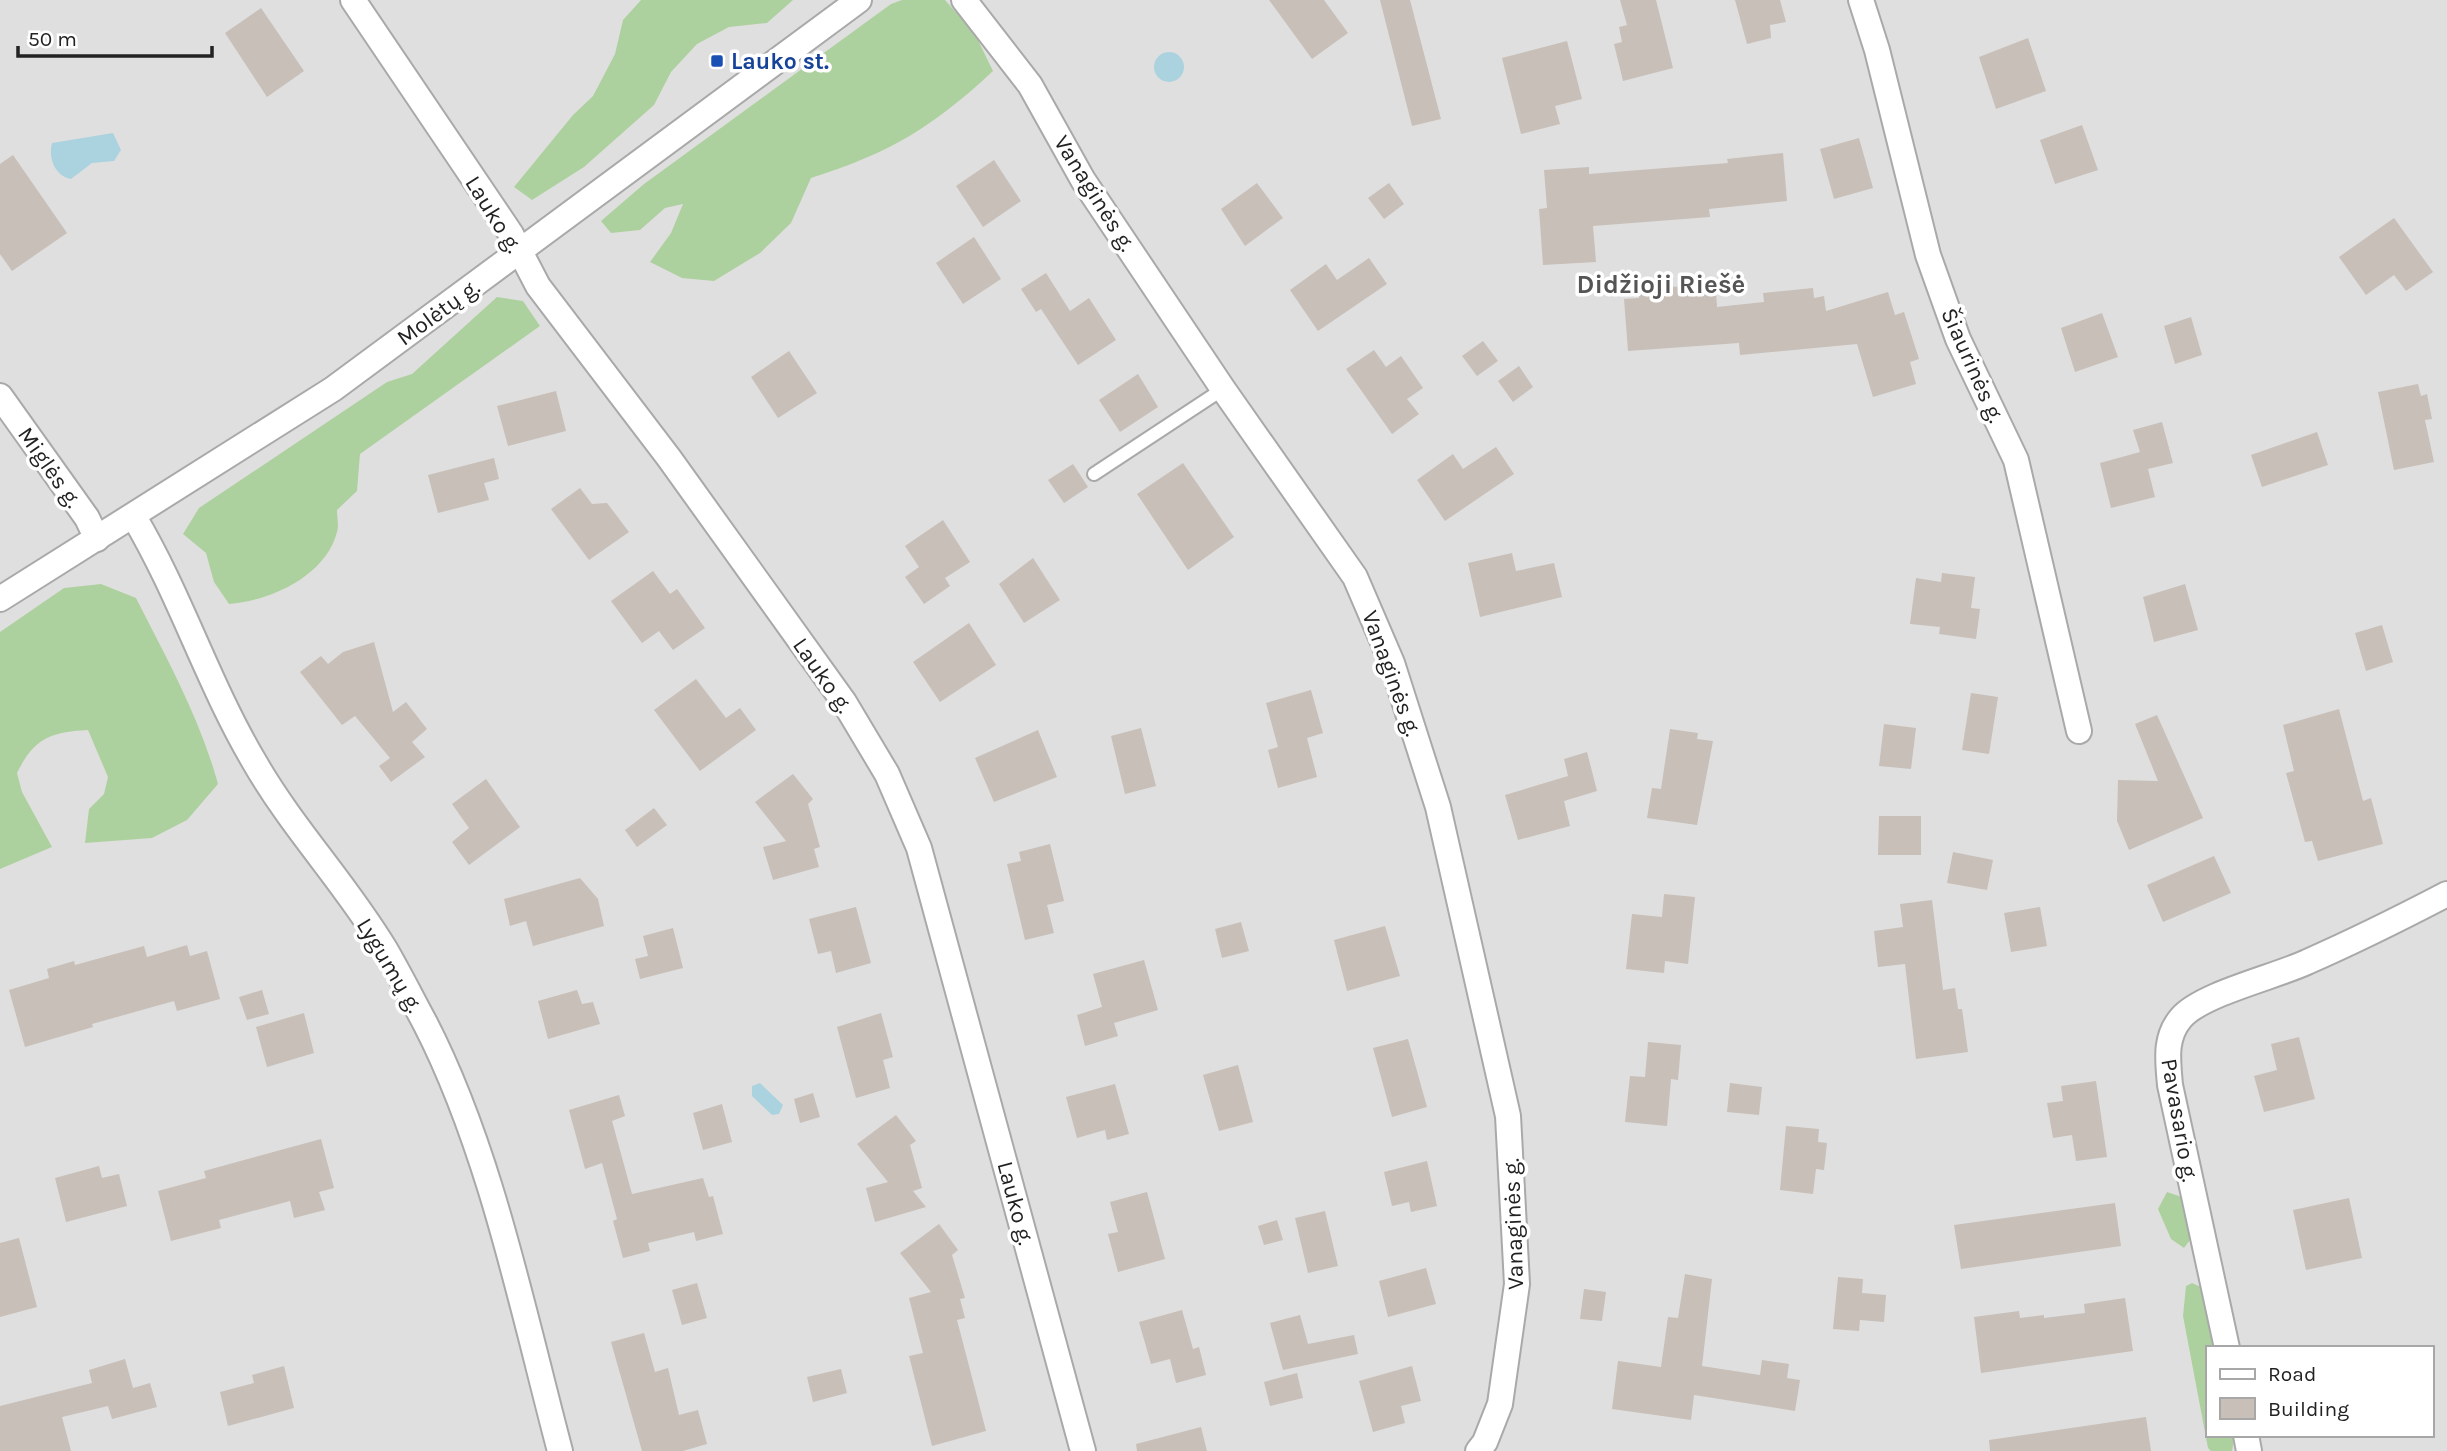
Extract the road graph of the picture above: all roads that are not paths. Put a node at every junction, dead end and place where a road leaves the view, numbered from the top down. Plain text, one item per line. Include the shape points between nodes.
1 (353, 0) edge
2 (859, 0) edge
3 (964, 0) edge
4 (1861, 0) edge
5 (519, 253) junction
6 (1223, 389) junction
7 (0, 396) edge
8 (1094, 474) dead end
9 (134, 517) junction
10 (97, 539) junction
11 (0, 599) edge
12 (2079, 730) dead end
13 (2447, 894) edge
14 (2227, 1346) edge
15 (560, 1451) edge
16 (1083, 1451) edge
17 (1478, 1451) edge

1 - 5 street, Lauko g. via 511,234
2 - 5 street, Molėtų g.
3 - 6 street, Vanaginės g. via 1030,85 1083,180
4 - 12 street, Šiaurinės g. via 1928,255 1958,339 2016,460
5 - 9 street, Molėtų g. via 333,389
5 - 16 street, Lauko g. via 538,286 669,458 844,702 887,774 919,848
6 - 8 lane
6 - 17 street, Vanaginės g. via 1355,577 1392,663 1438,807 1508,1116 1516,1225 1517,1284 1500,1404
7 - 10 street, Miglės g. via 87,518
9 - 10 street, Molėtų g.
9 - 15 street, Lygumų g. via 222,705 255,764 384,948 427,1026 469,1128
10 - 11 street, Molėtų g.
13 - 14 street, Pavasario g. via 2306,963 2195,1006 2172,1032 2167,1049 2173,1097

